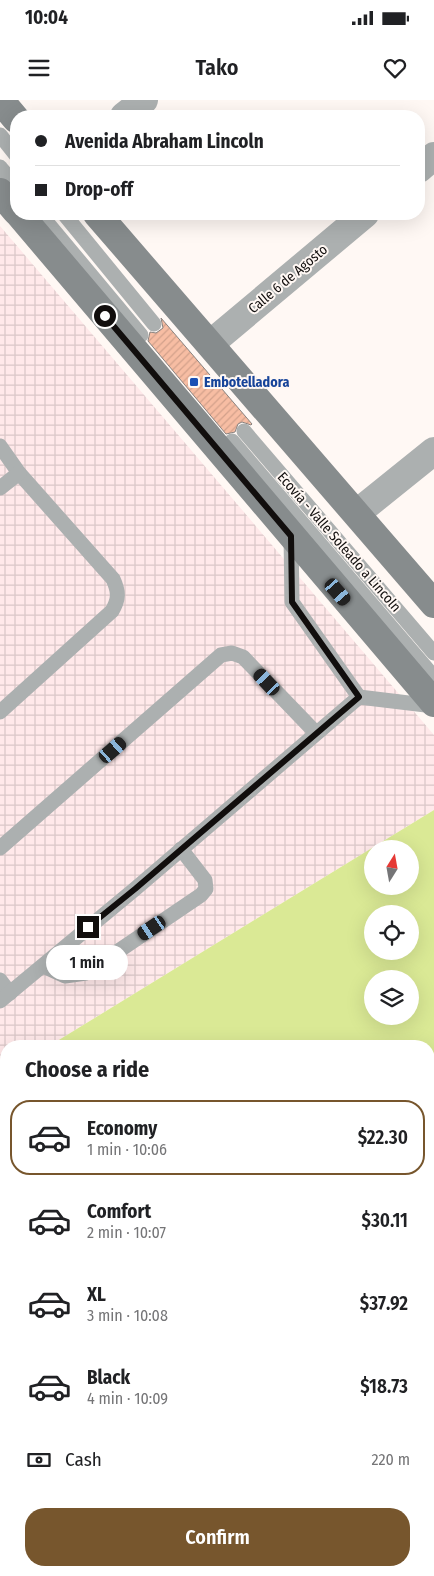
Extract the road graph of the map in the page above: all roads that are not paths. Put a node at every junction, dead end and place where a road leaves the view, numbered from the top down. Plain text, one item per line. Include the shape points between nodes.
1 (0, 100) edge
2 (144, 100) edge
3 (132, 110) edge
4 (10, 112) edge
5 (0, 135) edge
6 (10, 148) edge
7 (0, 167) edge
8 (10, 179) edge
9 (0, 192) edge
10 (10, 204) edge
11 (24, 220) edge
12 (45, 220) edge
13 (69, 220) edge
14 (102, 220) edge
15 (359, 220) edge
16 (154, 324) dead end
17 (141, 335) dead end
18 (210, 344) junction
19 (0, 446) edge
20 (434, 450) edge
21 (19, 473) junction
22 (0, 488) edge
23 (357, 513) junction
24 (291, 536) junction
25 (434, 604) edge
26 (434, 653) edge
27 (434, 677) edge
28 (359, 697) junction
29 (434, 704) edge
30 (0, 712) edge
31 (315, 732) junction
32 (0, 848) edge
33 (181, 849) junction
34 (43, 966) junction
35 (0, 980) edge
36 (5, 997) edge

1 - 4 main road
2 - 3 street
5 - 6 lane
7 - 8 lane
9 - 10 main road
11 - 24 main road
12 - 17 lane
13 - 16 lane
14 - 18 main road
15 - 18 street, Calle 6 de Agosto
18 - 23 main road
19 - 21 lane
20 - 23 street
21 - 22 lane
21 - 30 lane via 113,580 118,601 112,611
23 - 25 main road
24 - 28 lane via 292,602
24 - 29 main road
26 - 27 lane, Ecovía - Valle Soleado a Lincoln via 238,436
28 - 29 lane
28 - 31 lane
31 - 32 lane via 244,656 221,655
31 - 33 lane
33 - 34 lane
33 - 34 lane via 205,880 206,889 201,895 86,973 65,976
34 - 36 lane
35 - 36 lane

